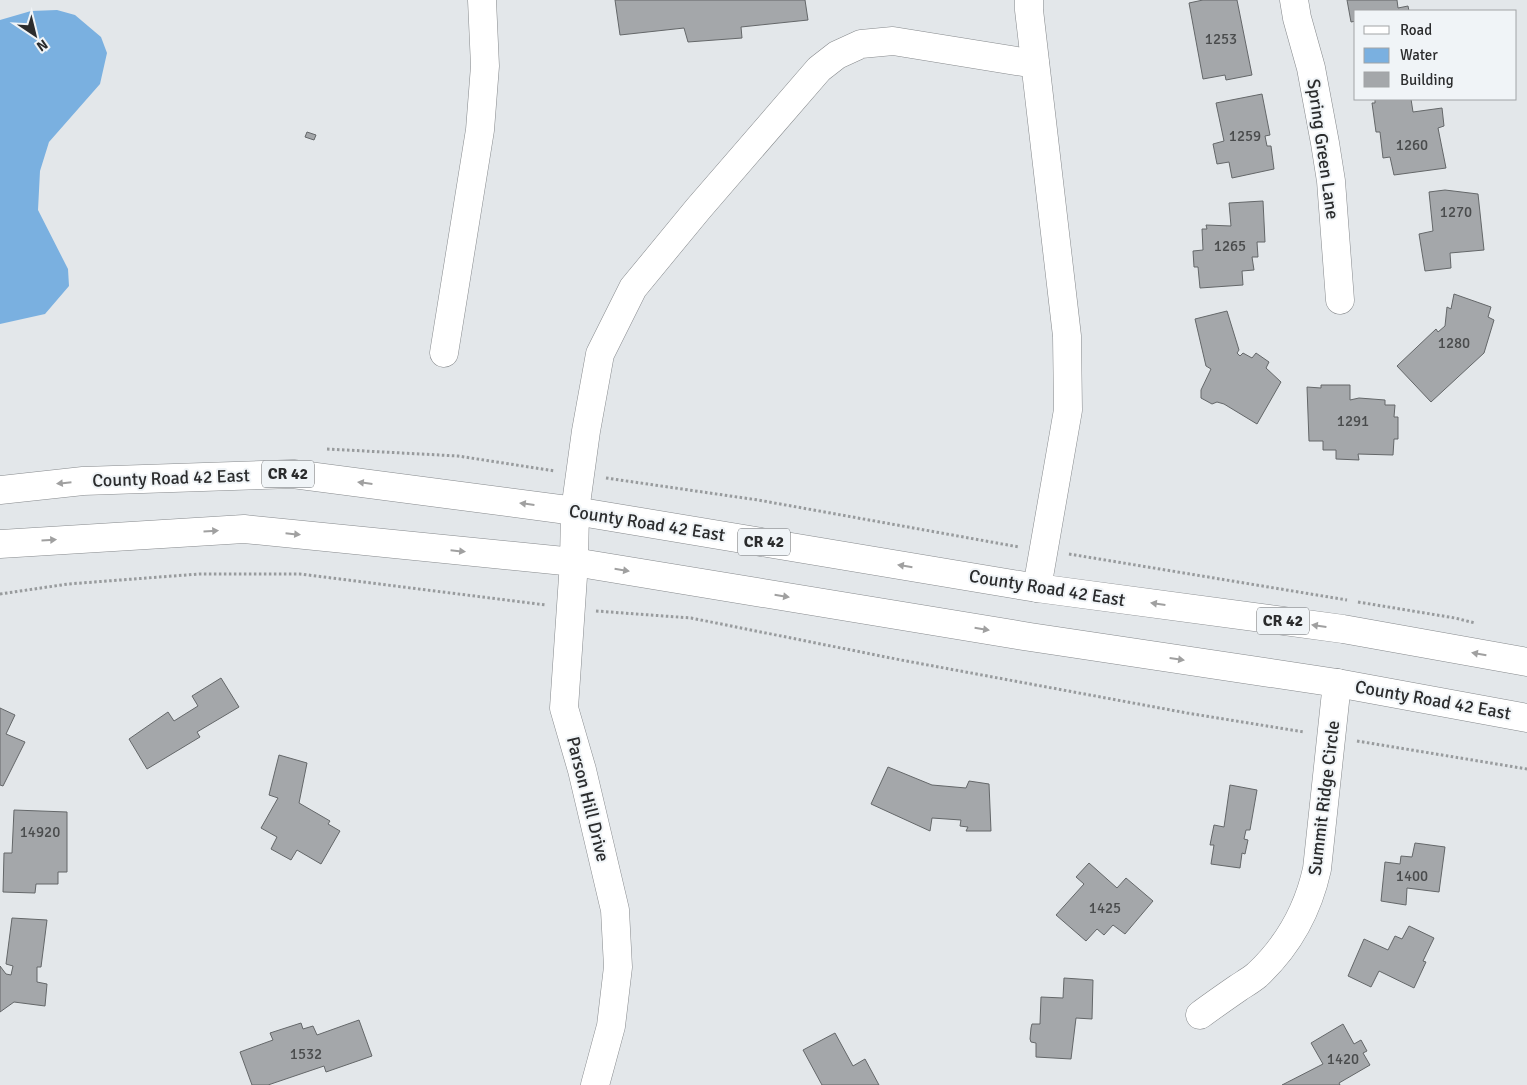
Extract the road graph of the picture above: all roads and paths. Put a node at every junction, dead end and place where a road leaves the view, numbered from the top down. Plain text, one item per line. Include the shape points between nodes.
1 (482, 0) edge
2 (1029, 0) edge
3 (1294, 0) edge
4 (1036, 64) junction
5 (1340, 300) dead end
6 (444, 353) dead end
7 (0, 490) edge
8 (575, 511) junction
9 (0, 544) edge
10 (574, 562) junction
11 (1037, 588) junction
12 (0, 594) edge
13 (571, 608) junction
14 (1527, 662) edge
15 (1338, 683) junction
16 (1527, 718) edge
17 (1332, 737) junction
18 (1527, 768) edge
19 (1200, 1015) dead end
20 (595, 1085) edge

1 - 6 main road via 485,66 480,130
2 - 4 main road
3 - 5 main road, Spring Green Lane via 1311,68 1331,181
4 - 8 main road, Parson Hill Drive via 893,41 861,44 837,55 819,69 633,288 600,354
4 - 11 main road via 1067,336 1068,410
8 -> 7 main road, County Road 42 East / CR 42 via 293,474 83,481
8 - 10 main road, Parson Hill Drive
11 -> 8 main road, County Road 42 East / CR 42
9 -> 10 main road, County Road 42 East via 244,529
10 - 13 main road, Parson Hill Drive
10 -> 15 main road, County Road 42 East via 1020,636
14 -> 11 main road, County Road 42 East / CR 42 via 1343,629
12 - 13 path via 68,584 198,574 300,574
13 - 17 path via 691,618 900,660
13 - 20 main road, Parson Hill Drive via 564,708 615,910 618,967 611,1026
15 - 16 main road, County Road 42 East
15 - 17 main road, Summit Ridge Circle
17 - 18 path
17 - 19 main road, Summit Ridge Circle via 1317,869 1296,926 1282,948 1257,975

